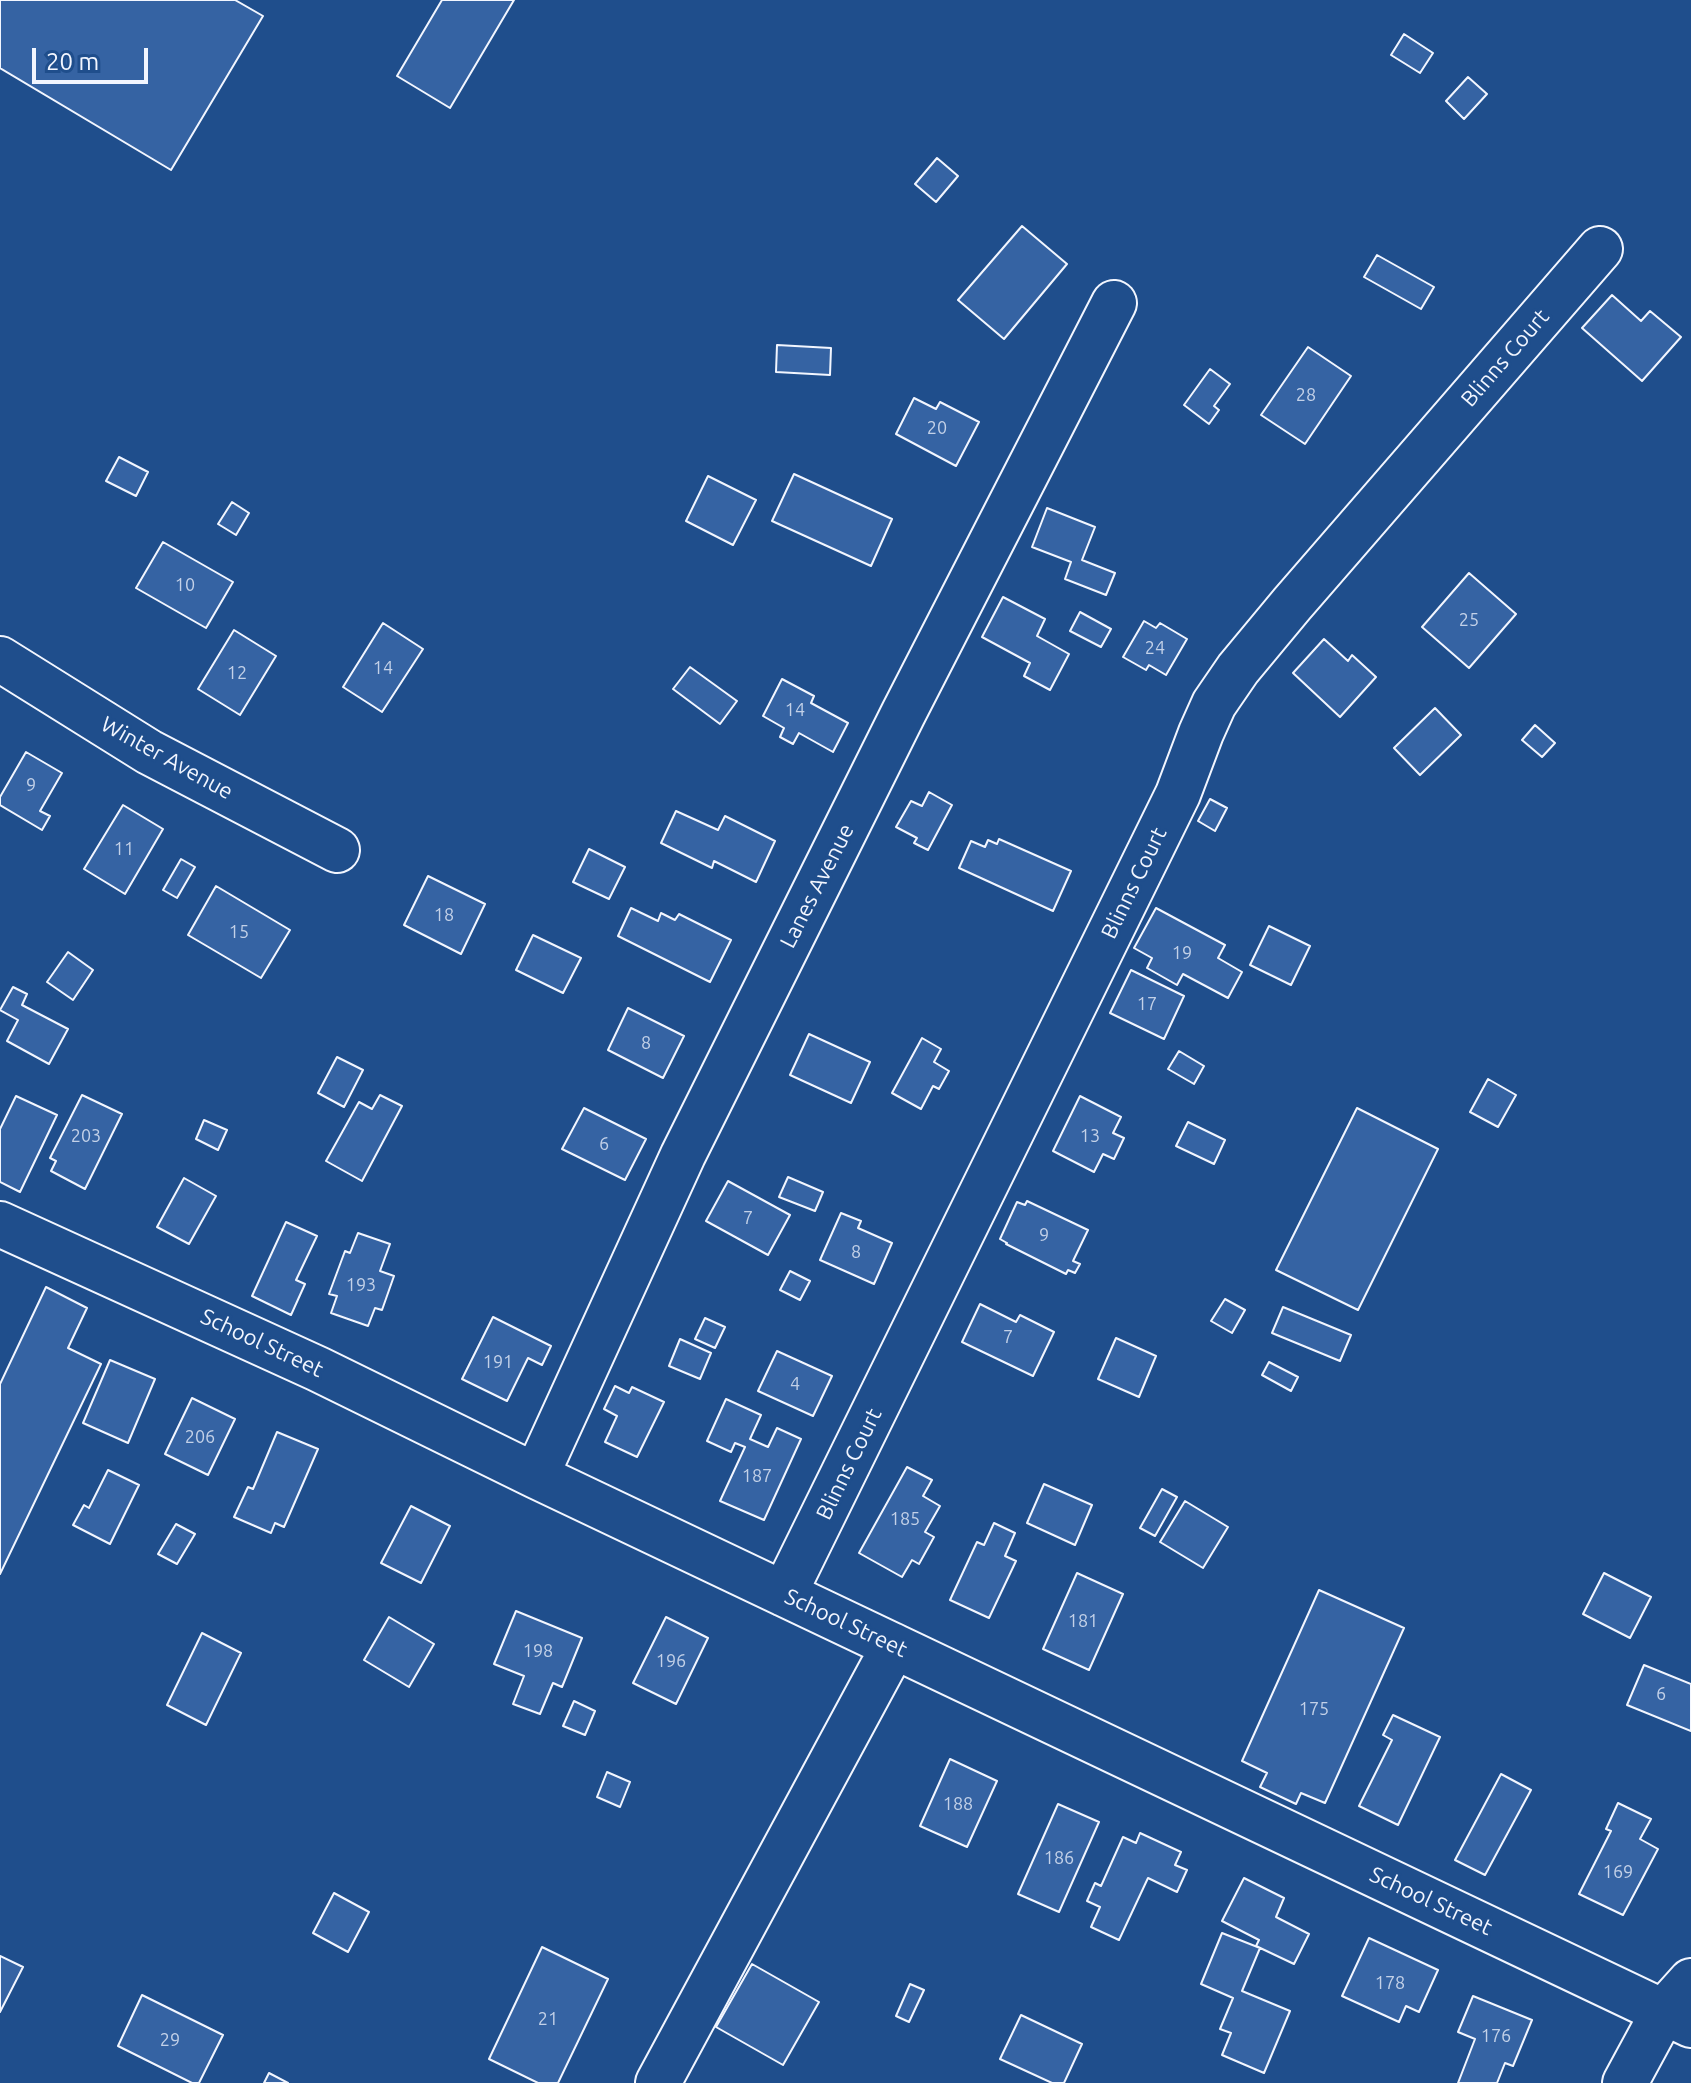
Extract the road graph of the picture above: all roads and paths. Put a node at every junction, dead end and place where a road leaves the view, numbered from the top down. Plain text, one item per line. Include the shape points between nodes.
1 (1600, 249) dead end
2 (1114, 303) dead end
3 (0, 659) edge
4 (337, 850) dead end
5 (0, 1224) edge
6 (536, 1476) junction
7 (784, 1594) junction
8 (894, 1646) junction
9 (1682, 2006) edge
10 (658, 2083) edge
11 (1625, 2083) edge

1 - 7 street, Blinns Court via 1292,604 1214,704 1178,794
2 - 6 street, Lanes Avenue via 690,1141
3 - 4 street, Winter Avenue via 149,752
5 - 6 street, School Street via 318,1369
6 - 7 street, School Street
7 - 8 street, School Street
8 - 9 street, School Street
8 - 10 street
9 - 11 street

